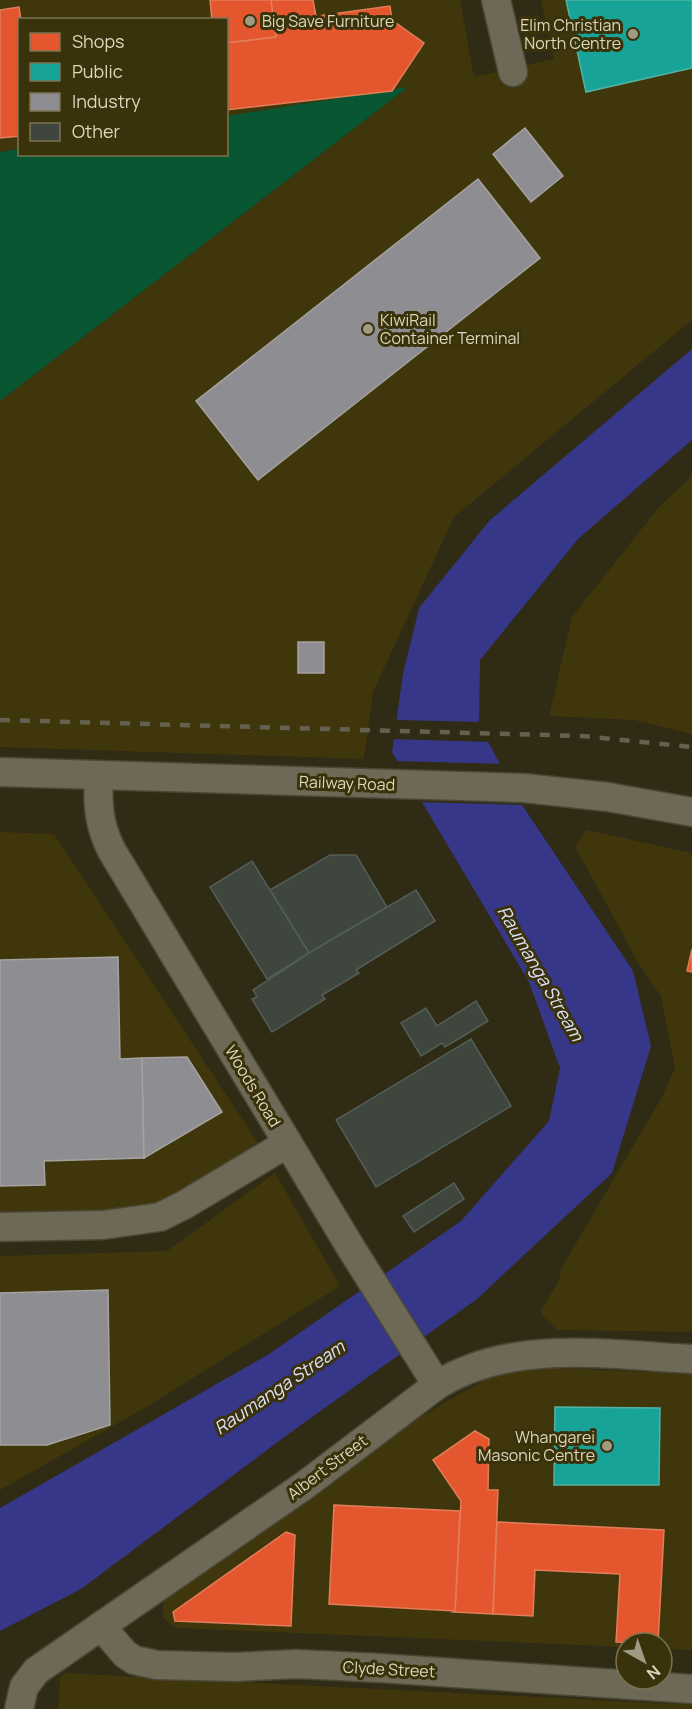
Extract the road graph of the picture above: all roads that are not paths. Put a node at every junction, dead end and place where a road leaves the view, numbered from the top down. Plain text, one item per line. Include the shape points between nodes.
1 (496, 0) edge
2 (513, 72) dead end
3 (0, 772) edge
4 (99, 776) junction
5 (692, 812) edge
6 (288, 1143) junction
7 (0, 1227) edge
8 (692, 1359) edge
9 (437, 1385) junction
10 (101, 1626) junction
11 (692, 1689) edge
12 (19, 1709) edge

1 - 2 street
3 - 4 street, Railway Road
4 - 5 street, Railway Road via 524,788
4 - 6 street, Woods Road via 99,811 108,843
6 - 7 street via 160,1217 103,1225
6 - 9 street, Woods Road
8 - 9 street, Albert Street via 531,1355 476,1365
9 - 10 street, Albert Street via 306,1485
10 - 11 street, Clyde Street via 125,1654 157,1665 297,1664
10 - 12 street, Albert Street via 36,1671 24,1687

